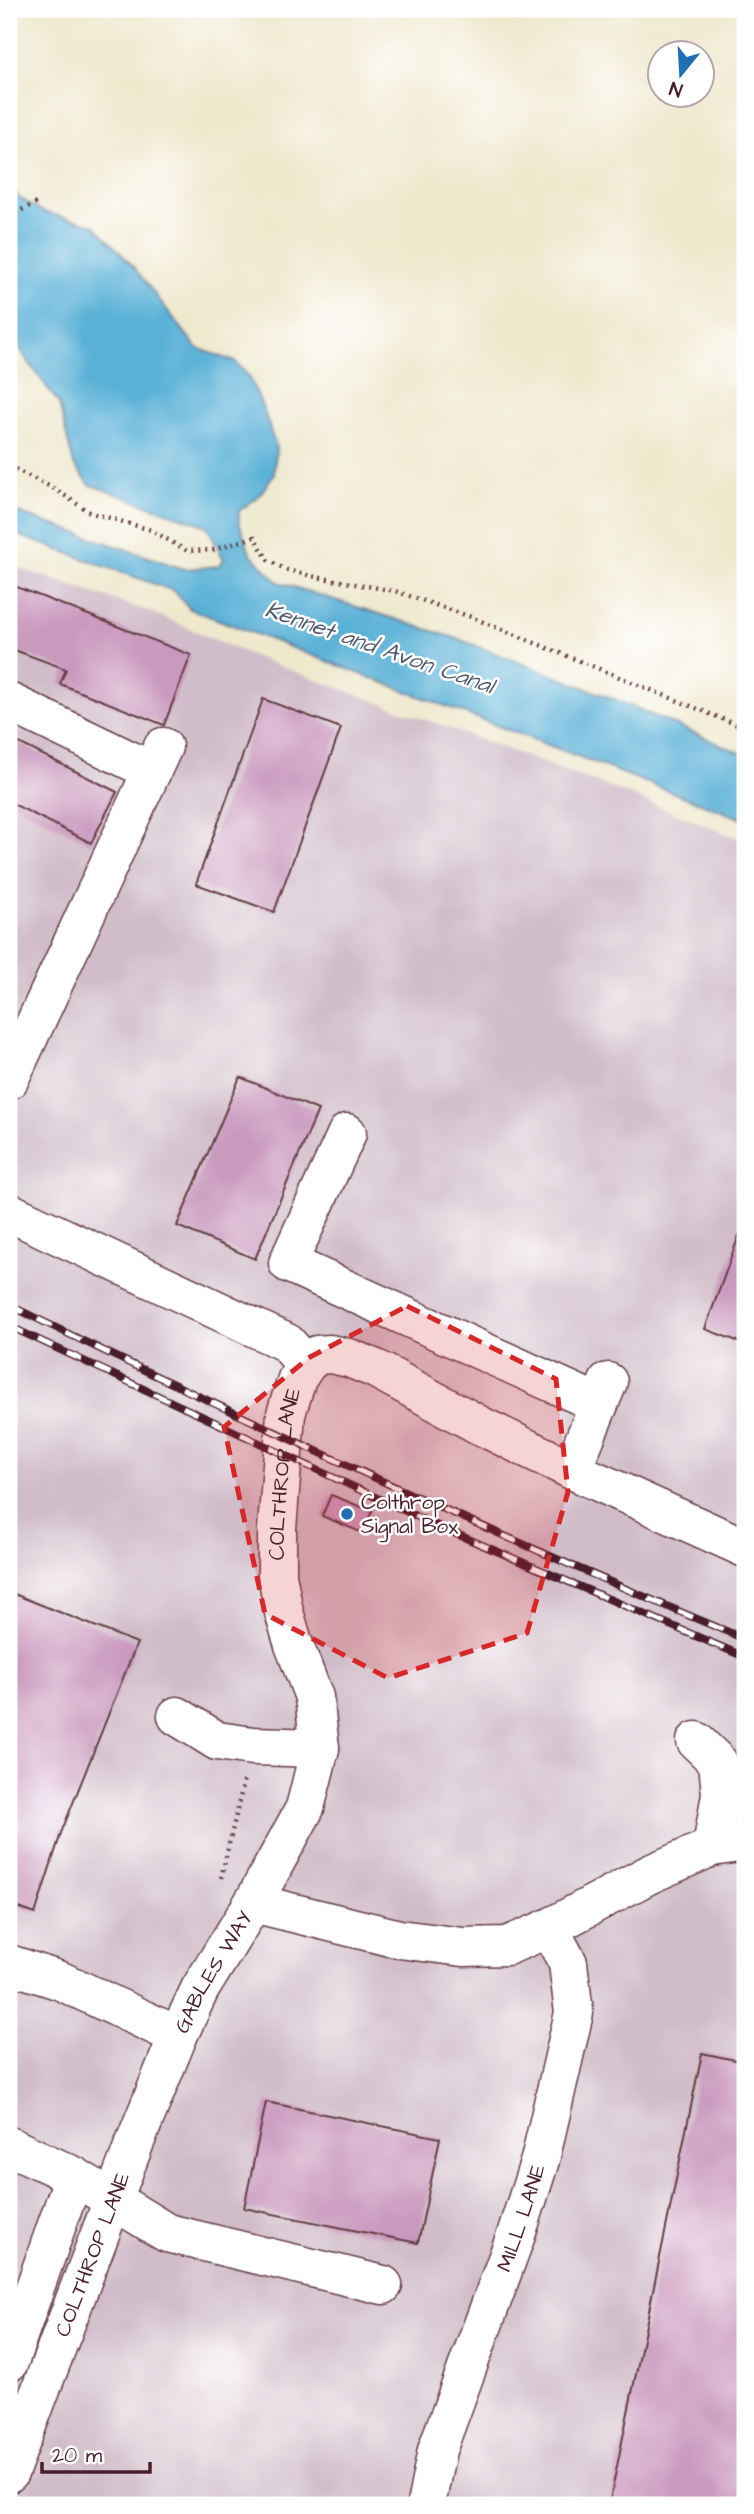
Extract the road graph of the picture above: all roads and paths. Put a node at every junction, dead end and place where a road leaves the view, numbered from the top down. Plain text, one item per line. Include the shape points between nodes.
1 (40, 201) dead end
2 (9, 216) edge
3 (9, 466) edge
4 (9, 702) edge
5 (745, 728) edge
6 (9, 1080) edge
7 (347, 1133) dead end
8 (9, 1212) edge
9 (306, 1366) junction
10 (587, 1477) junction
11 (745, 1548) edge
12 (177, 1716) dead end
13 (696, 1741) dead end
14 (253, 1746) junction
15 (320, 1748) junction
16 (729, 1844) edge
17 (220, 1884) dead end
18 (253, 1903) junction
19 (549, 1928) junction
20 (9, 1964) edge
21 (178, 2036) junction
22 (9, 2146) edge
23 (74, 2176) junction
24 (113, 2200) junction
25 (383, 2285) dead end
26 (9, 2362) edge
27 (9, 2473) edge
28 (426, 2505) edge

1 - 2 path
3 - 5 path via 89,512 151,530 187,551 214,550 254,537 268,560 288,570 395,591 471,617
4 - 6 street via 158,759
7 - 10 street via 288,1263 604,1393
8 - 9 street, COLTHROP LANE via 287,1343
9 - 10 street via 317,1355 349,1358
9 - 15 street, COLTHROP LANE via 291,1392 286,1414 278,1491 277,1575 293,1645 314,1697
10 - 11 street
12 - 14 street via 217,1741
13 - 16 street via 719,1762
14 - 15 street
14 - 17 path
15 - 18 street, COLTHROP LANE via 306,1808
16 - 19 street, GABLES WAY via 650,1874
18 - 19 street, GABLES WAY via 399,1939 463,1947 507,1946
18 - 21 street, GABLES WAY via 200,1989
19 - 28 street, MILL LANE via 568,1963 574,2013 540,2160 437,2450
20 - 21 street, GABLES WAY via 61,1981
21 - 24 street, COLTHROP LANE
22 - 23 street
23 - 24 street
23 - 26 street
24 - 25 street via 167,2233
24 - 27 street, COLTHROP LANE

